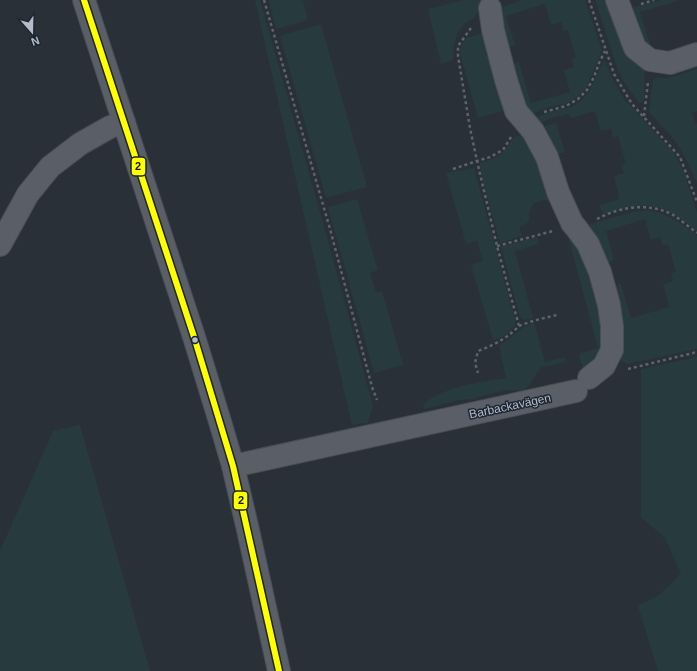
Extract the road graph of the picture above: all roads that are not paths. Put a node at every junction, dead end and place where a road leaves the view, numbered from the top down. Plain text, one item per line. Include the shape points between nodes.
1 (84, 0) edge
2 (617, 0) edge
3 (490, 8) road end
4 (697, 54) edge
5 (124, 122) junction
6 (0, 245) edge
7 (232, 466) junction
8 (279, 671) edge

1 - 5 street
2 - 4 street via 635,48 650,60 670,63
3 - 7 street, Barbackavägen via 492,30 516,111 533,131 574,226 588,244 600,272 612,326 612,350 604,366 583,385
5 - 6 street via 80,144 50,167 28,194
5 - 7 street via 195,340
7 - 8 street

